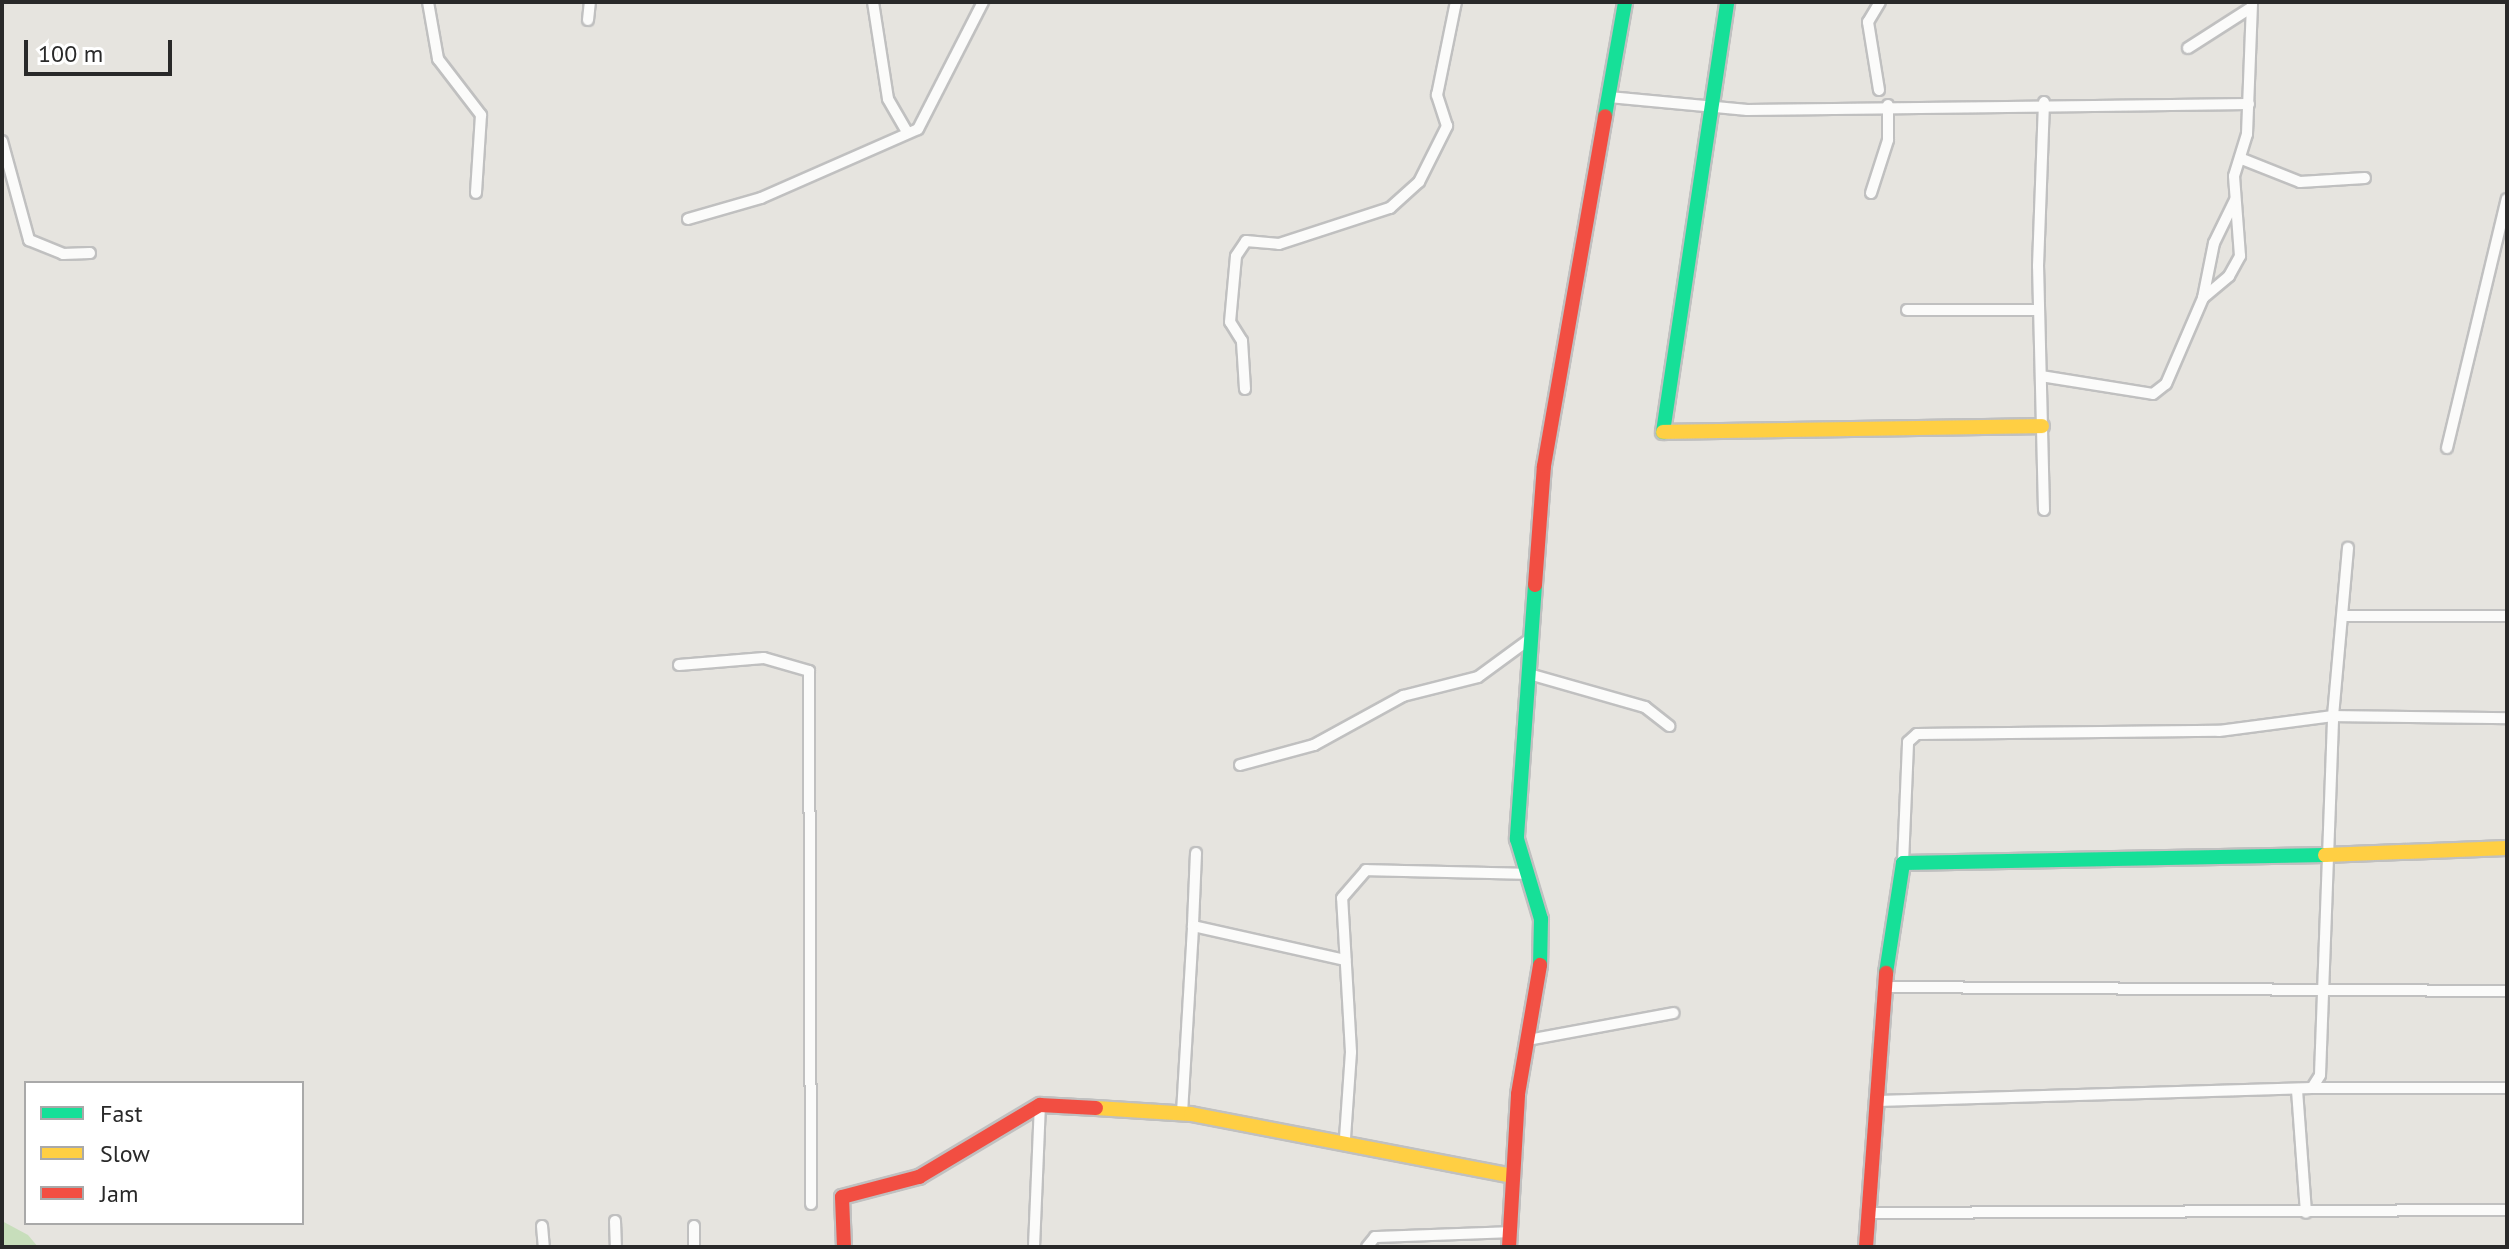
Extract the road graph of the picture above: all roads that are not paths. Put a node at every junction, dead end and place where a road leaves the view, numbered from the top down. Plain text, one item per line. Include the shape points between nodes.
1 (428, 2) edge
2 (590, 2) edge
3 (873, 2) edge
4 (983, 2) edge
5 (1456, 2) edge
6 (1625, 2) edge
7 (1727, 2) edge
8 (1880, 2) edge
9 (2250, 6) edge
10 (588, 20) dead end
11 (2188, 48) dead end
12 (1879, 90) dead end
13 (1609, 97) junction
14 (2044, 102) junction
15 (2249, 104) junction
16 (1888, 105) junction
17 (1710, 107) junction
18 (908, 133) junction
19 (2, 141) edge
20 (2242, 159) junction
21 (2365, 178) dead end
22 (476, 193) dead end
23 (1871, 193) dead end
24 (2507, 199) edge
25 (2235, 200) junction
26 (688, 219) dead end
27 (90, 253) dead end
28 (2203, 298) junction
29 (1907, 310) dead end
30 (2039, 310) junction
31 (2041, 376) junction
32 (1245, 389) dead end
33 (2042, 426) junction
34 (2447, 448) dead end
35 (2044, 510) dead end
36 (2348, 548) dead end
37 (2345, 616) junction
38 (2507, 616) edge
39 (1531, 638) junction
40 (679, 665) dead end
41 (1529, 674) junction
42 (2333, 716) junction
43 (2507, 718) edge
44 (1669, 726) dead end
45 (1240, 765) dead end
46 (2507, 848) edge
47 (2326, 850) junction
48 (1196, 853) dead end
49 (1903, 863) junction
50 (1528, 874) junction
51 (1193, 926) junction
52 (1345, 960) junction
53 (1884, 987) junction
54 (2507, 991) edge
55 (2320, 992) junction
56 (1674, 1013) dead end
57 (1528, 1040) junction
58 (2312, 1088) junction
59 (2507, 1088) edge
60 (2297, 1090) junction
61 (1877, 1101) junction
62 (1040, 1105) junction
63 (1182, 1113) junction
64 (1345, 1138) junction
65 (1512, 1176) junction
66 (811, 1204) dead end
67 (2507, 1210) edge
68 (1868, 1213) junction
69 (2306, 1213) junction
70 (615, 1221) dead end
71 (542, 1226) dead end
72 (694, 1226) dead end
73 (1509, 1239) edge
74 (544, 1247) edge
75 (616, 1247) edge
76 (694, 1247) edge
77 (844, 1247) edge
78 (1034, 1247) edge
79 (1367, 1247) edge
80 (1866, 1247) edge

1 - 22 street via 438,59 481,115
2 - 10 street
3 - 18 street via 888,99
4 - 18 street via 930,118
5 - 32 street via 1437,95 1447,126 1419,182 1390,208 1279,244 1246,241 1236,256 1230,322 1242,341
6 - 13 street
7 - 17 street
8 - 12 street via 1868,22
9 - 11 street
9 - 15 street
13 - 17 street
13 - 39 street via 1544,466
14 - 15 street
14 - 16 street
14 - 30 street
15 - 20 street
16 - 17 street
16 - 23 street via 1888,140
17 - 33 street via 1661,432
18 - 26 street via 761,198
19 - 27 street via 29,240 63,254
20 - 21 street via 2300,182
20 - 25 street
24 - 34 street
25 - 28 street via 2214,243
25 - 28 street via 2240,256
28 - 31 street via 2166,384 2153,394
29 - 30 street
30 - 31 street
31 - 33 street
33 - 35 street
36 - 37 street
37 - 38 street
37 - 42 street
39 - 41 street
39 - 45 street via 1478,677 1403,696 1314,745
40 - 66 street via 764,658 809,671 815,699
41 - 44 street via 1645,707
41 - 50 street via 1517,839
42 - 43 street
42 - 47 street via 2335,797
42 - 49 street via 2219,731 1917,734 1908,742
46 - 47 street
47 - 49 street via 2118,863
47 - 55 street
48 - 51 street
49 - 53 street
50 - 52 street via 1366,870 1342,898
50 - 57 street via 1541,938 1539,1003
51 - 52 street
51 - 63 street
52 - 64 street via 1351,1052
53 - 55 street
53 - 61 street
54 - 55 street
55 - 58 street via 2320,1075
56 - 57 street
57 - 65 street
58 - 59 street
58 - 60 street
60 - 61 street
60 - 69 street
61 - 68 street
62 - 63 street
62 - 77 street via 919,1177 842,1197
62 - 78 street
63 - 64 street
64 - 65 street
65 - 73 street
67 - 69 street
68 - 69 street
68 - 80 street
70 - 75 street
71 - 74 street
72 - 76 street
73 - 79 street via 1375,1237

